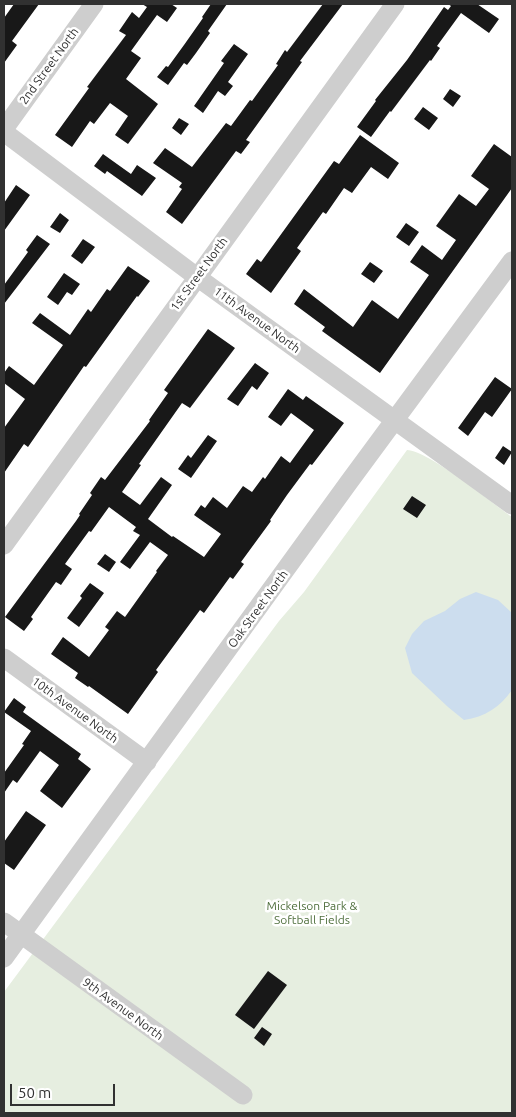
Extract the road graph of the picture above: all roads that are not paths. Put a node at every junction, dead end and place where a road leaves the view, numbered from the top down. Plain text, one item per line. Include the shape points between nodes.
1 (94, 4) edge
2 (395, 4) edge
3 (4, 131) edge
4 (512, 261) edge
5 (197, 277) junction
6 (395, 420) junction
7 (512, 505) edge
8 (4, 545) edge
9 (4, 658) edge
10 (147, 762) junction
11 (4, 922) edge
12 (20, 934) junction
13 (4, 958) edge
14 (244, 1095) dead end

1 - 3 street, 2nd Street North
2 - 5 street, 1st Street North
3 - 5 street, 11th Avenue North
4 - 6 street, Oak Street North
5 - 6 street, 11th Avenue North
5 - 8 street, 1st Street North
6 - 7 street, 11th Avenue North
6 - 10 street, Oak Street North
9 - 10 street, 10th Avenue North
10 - 12 street, Oak Street North
11 - 12 street, 9th Avenue North
12 - 13 street, Oak Street North
12 - 14 street, 9th Avenue North

